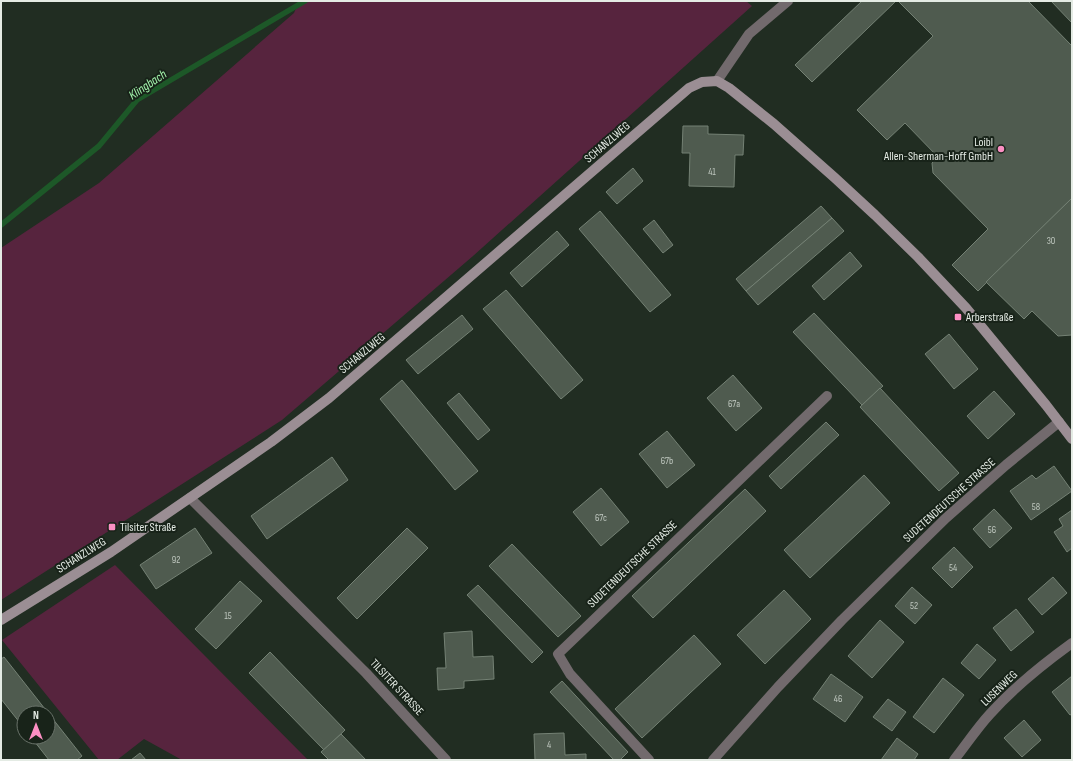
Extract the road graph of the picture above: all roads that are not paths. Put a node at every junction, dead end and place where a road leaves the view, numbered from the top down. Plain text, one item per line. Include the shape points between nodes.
1 (788, 1) edge
2 (717, 81) junction
3 (826, 396) dead end
4 (1059, 422) junction
5 (1072, 439) edge
6 (190, 498) junction
7 (1, 620) edge
8 (1072, 643) edge
9 (446, 760) edge
10 (649, 760) edge
11 (713, 760) edge
12 (954, 760) edge

1 - 2 street via 749,34
2 - 4 street via 774,124 875,215 966,308
2 - 6 street, SCHANZLWEG via 702,82 689,88 329,398
3 - 10 street, SUDETENDEUTSCHE STRASSE via 558,654 570,674
4 - 5 street
4 - 11 street, SUDETENDEUTSCHE STRASSE via 946,518 842,620
6 - 7 street, SCHANZLWEG via 111,552
6 - 9 street, TILSITER STRASSE via 366,673
8 - 12 street, LUSENWEG via 1021,684 990,714

